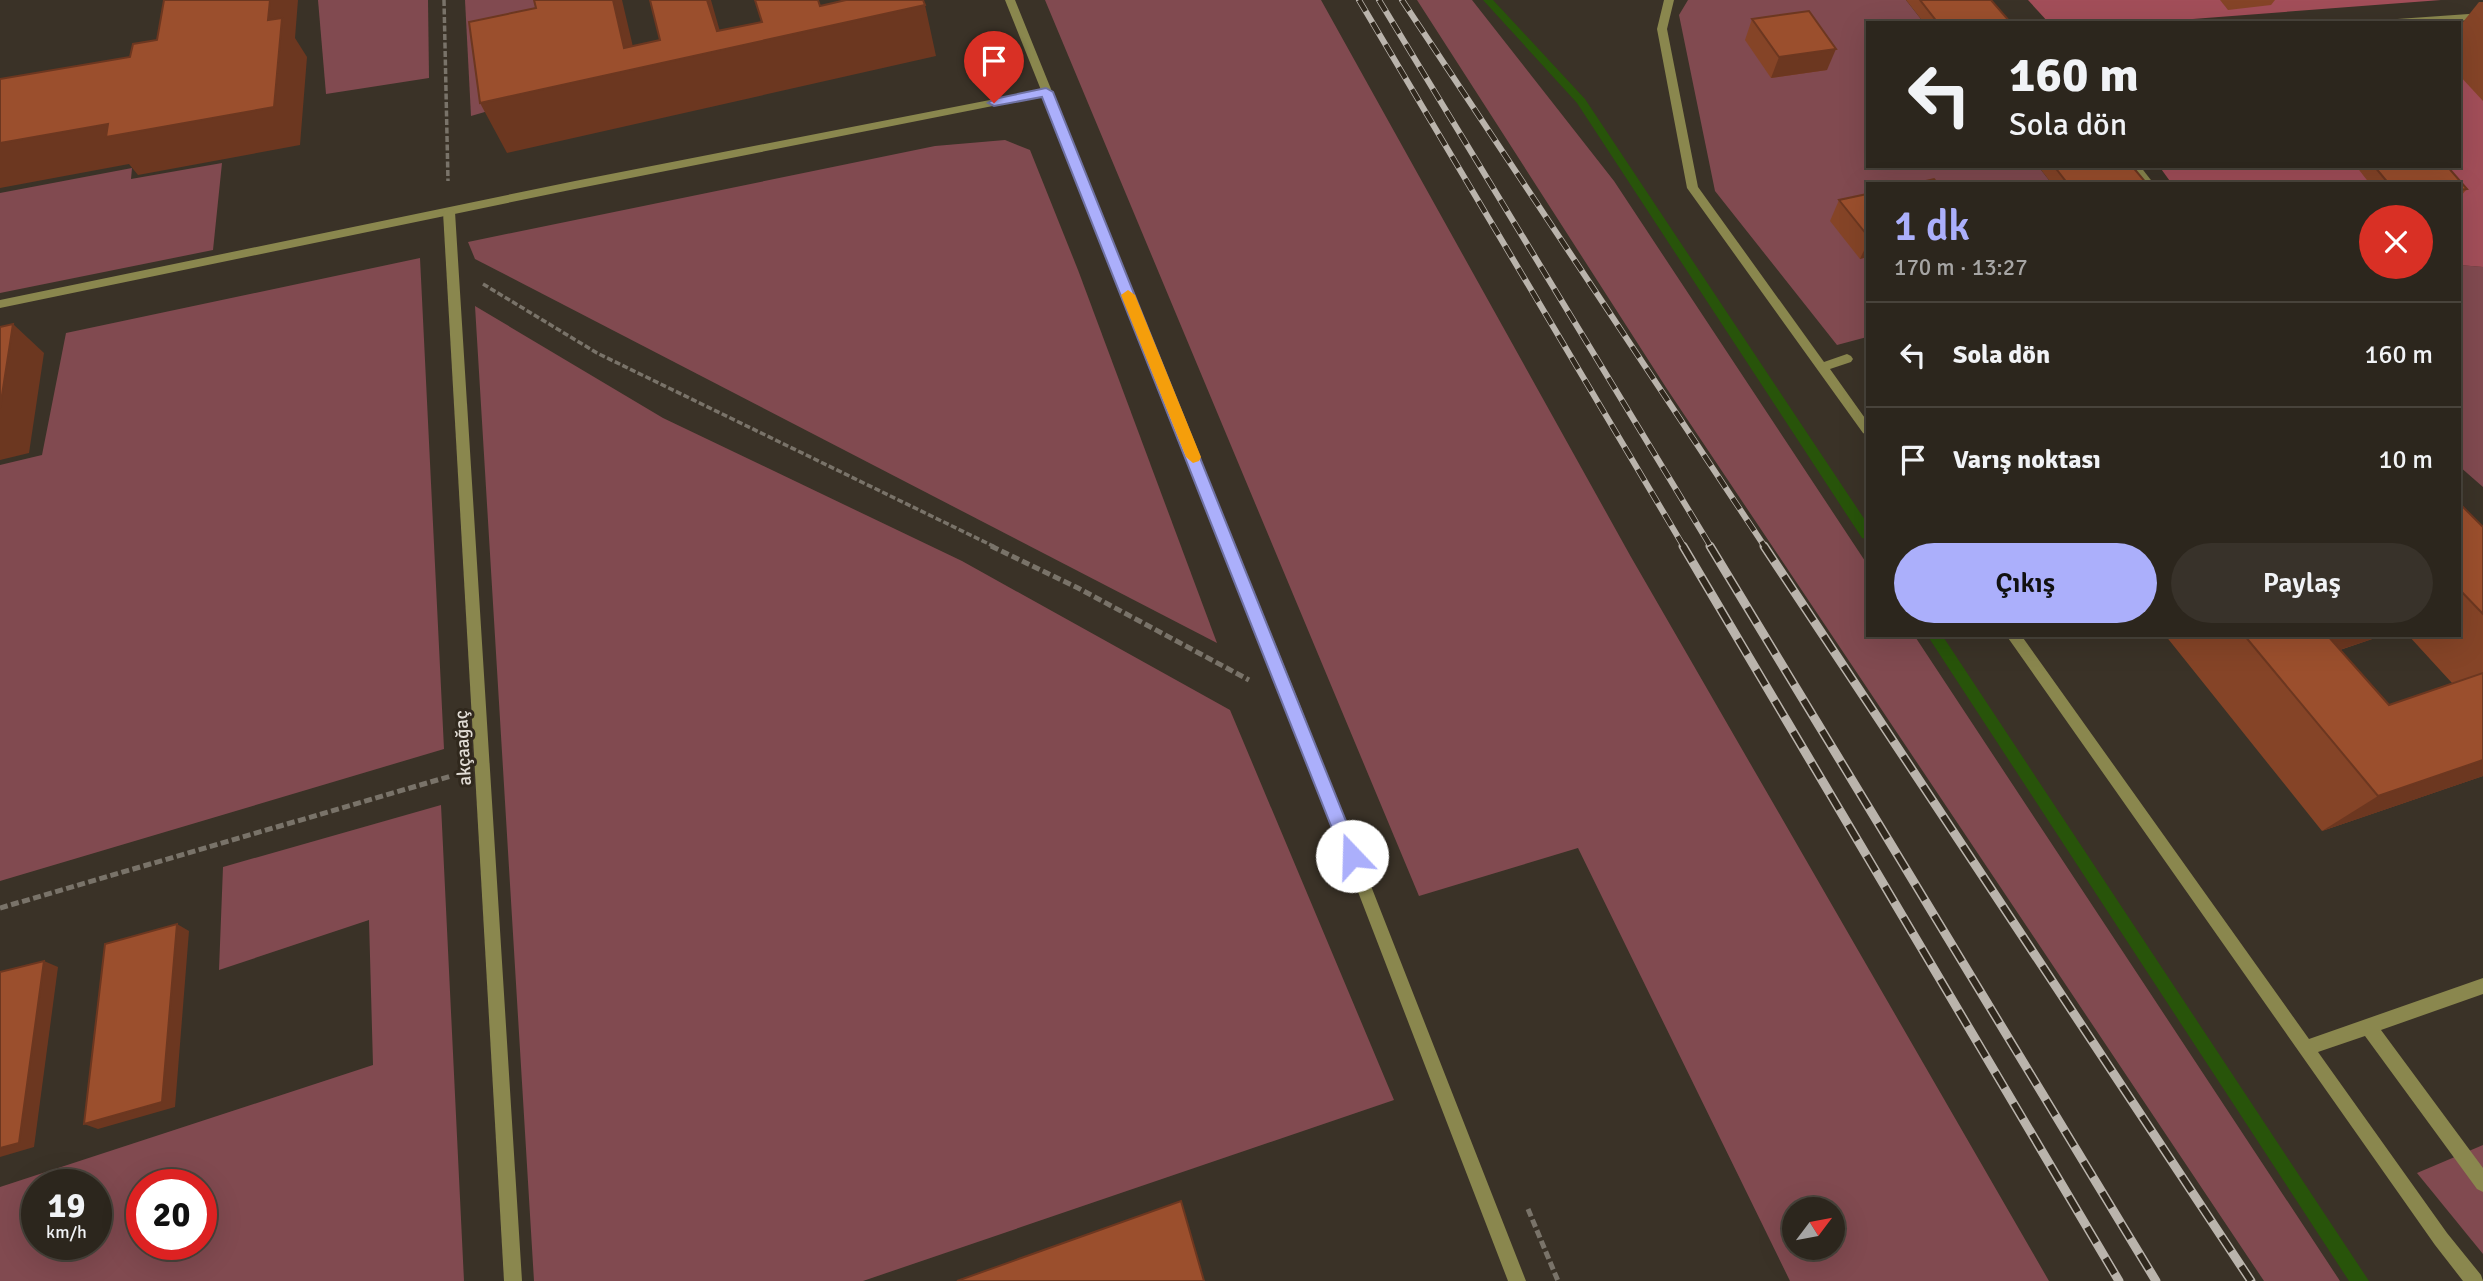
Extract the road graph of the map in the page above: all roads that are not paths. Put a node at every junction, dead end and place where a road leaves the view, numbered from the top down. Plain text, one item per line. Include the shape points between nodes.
1 (1010, 0) edge
2 (1669, 0) edge
3 (2483, 16) edge
4 (2412, 21) edge
5 (1046, 92) junction
6 (2136, 168) edge
7 (2147, 182) edge
8 (449, 212) junction
9 (0, 304) edge
10 (1847, 359) dead end
11 (1822, 367) junction
12 (1866, 429) edge
13 (2014, 637) edge
14 (2483, 986) edge
15 (2368, 1026) junction
16 (2306, 1048) junction
17 (2483, 1183) edge
18 (513, 1281) edge
19 (1517, 1281) edge
20 (2474, 1281) edge

1 - 5 street
2 - 11 street via 1662,29 1693,188
3 - 4 street
5 - 8 street
5 - 19 street via 1293,705
6 - 7 street
8 - 9 street
8 - 18 street, akçaağaç
10 - 11 street
11 - 12 street
13 - 16 street
14 - 15 street
15 - 16 street
15 - 17 street
16 - 20 street

